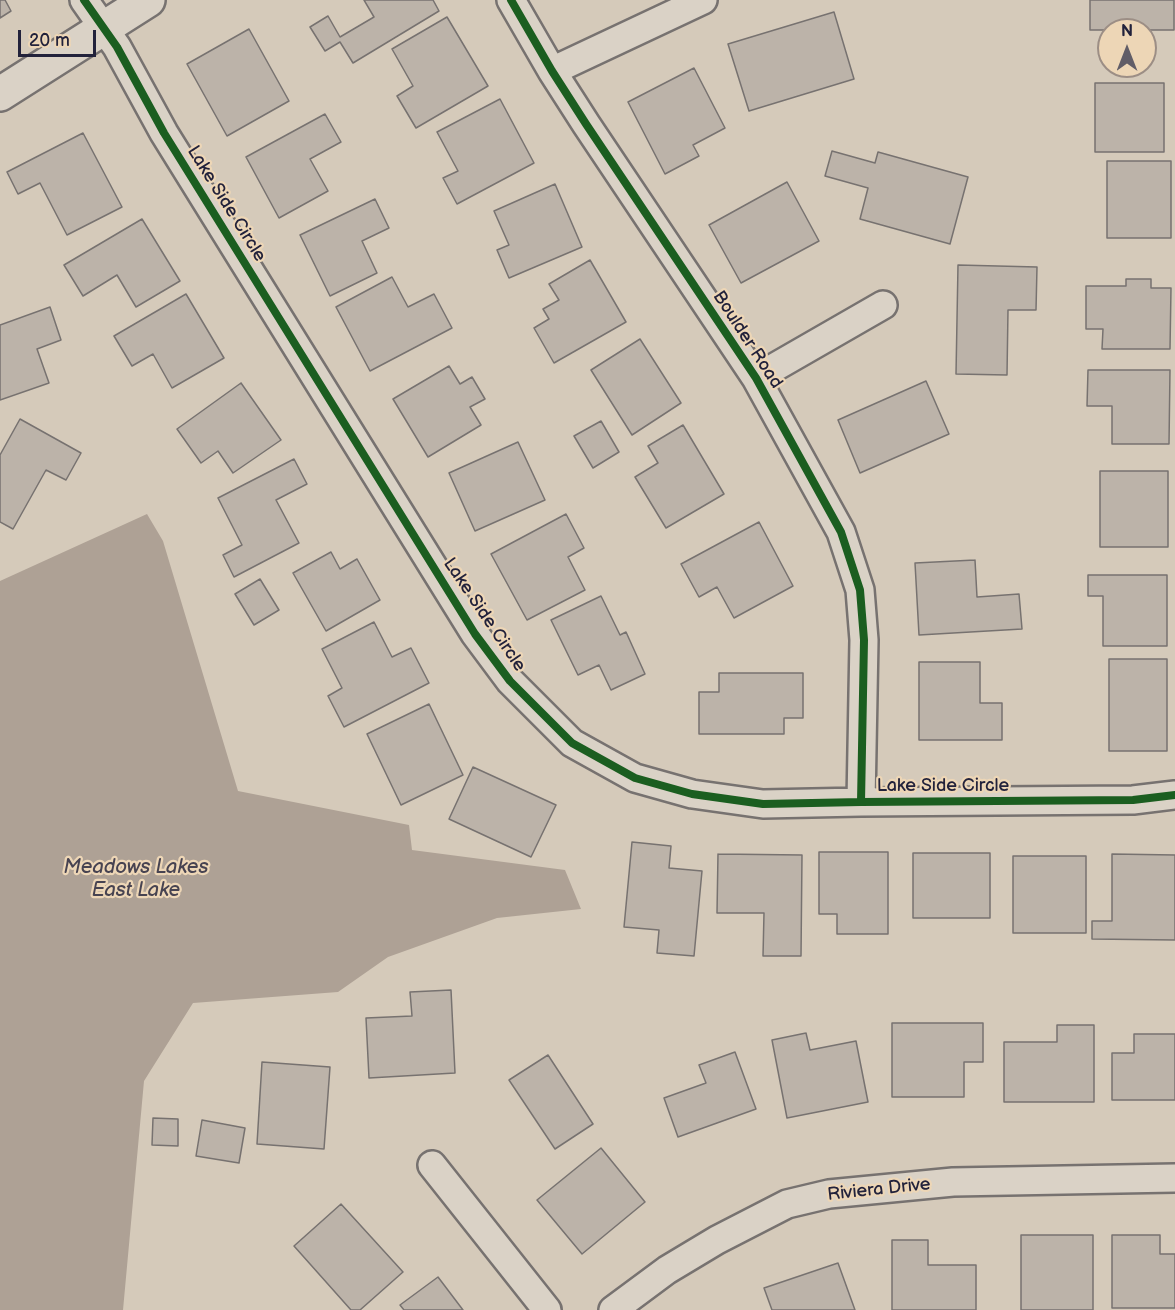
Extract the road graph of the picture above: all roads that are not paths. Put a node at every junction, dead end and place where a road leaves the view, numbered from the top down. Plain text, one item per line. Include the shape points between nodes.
1 (84, 0) edge
2 (148, 0) edge
3 (511, 0) edge
4 (703, 0) edge
5 (103, 28) junction
6 (552, 71) junction
7 (0, 94) edge
8 (883, 305) dead end
9 (756, 378) junction
10 (1175, 795) edge
11 (861, 802) junction
12 (432, 1165) dead end
13 (1175, 1178) edge
14 (547, 1310) edge
15 (613, 1310) edge

1 - 5 street, Lake Side Circle
2 - 5 street
3 - 6 street, Boulder Road
4 - 6 street
5 - 7 street
5 - 11 street, Lake Side Circle via 475,634 510,681 572,743 635,778 692,794 763,804
6 - 9 street, Boulder Road
8 - 9 street
9 - 11 street, Boulder Road via 840,532 860,590 864,640
10 - 11 street, Lake Side Circle via 1133,800
12 - 14 street
13 - 15 street, Riviera Drive via 953,1182 829,1194 787,1204 717,1240 667,1270

